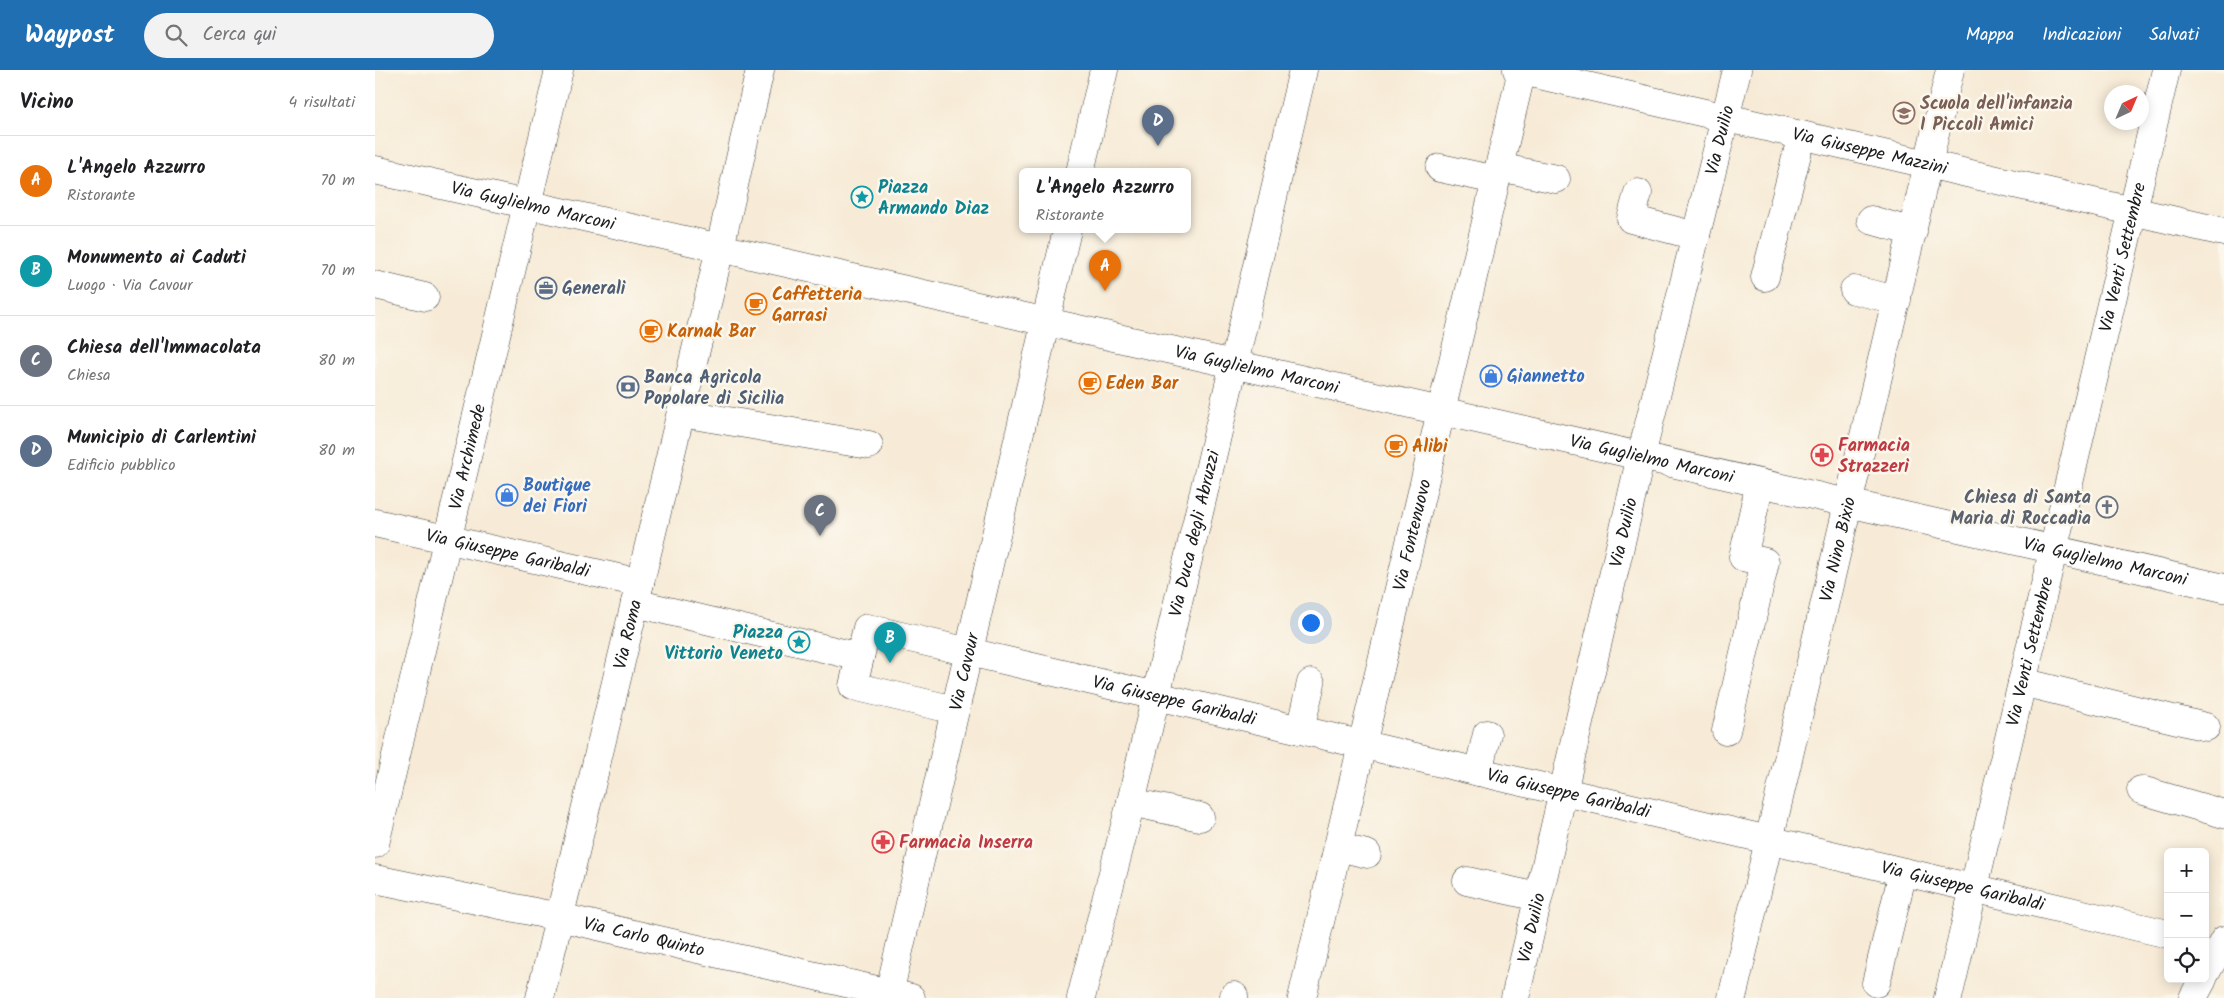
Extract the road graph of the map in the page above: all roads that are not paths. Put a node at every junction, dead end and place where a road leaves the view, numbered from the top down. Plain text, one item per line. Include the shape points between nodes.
1 (559, 70) edge
2 (761, 70) edge
3 (1104, 70) edge
4 (1303, 70) edge
5 (1520, 70) edge
6 (1737, 70) edge
7 (1950, 70) edge
8 (2166, 70) edge
9 (1725, 118) junction
10 (1802, 135) junction
11 (1928, 164) junction
12 (1082, 168) edge
13 (1440, 168) dead end
14 (375, 170) edge
15 (1497, 174) junction
16 (1556, 179) dead end
17 (1638, 193) dead end
18 (527, 205) junction
19 (2133, 211) junction
20 (1871, 220) dead end
21 (1913, 232) junction
22 (2224, 232) edge
23 (1066, 233) edge
24 (1696, 236) junction
25 (718, 260) junction
26 (1765, 277) dead end
27 (375, 285) edge
28 (1854, 290) dead end
29 (425, 297) dead end
30 (1897, 300) junction
31 (1044, 335) junction
32 (1233, 364) junction
33 (1441, 412) junction
34 (681, 413) junction
35 (869, 446) dead end
36 (1641, 456) junction
37 (1759, 483) junction
38 (1848, 504) junction
39 (375, 523) edge
40 (448, 539) junction
41 (2053, 550) junction
42 (2224, 588) edge
43 (638, 593) junction
44 (969, 652) junction
45 (860, 657) junction
46 (2022, 682) junction
47 (1311, 683) dead end
48 (1155, 697) junction
49 (955, 710) junction
50 (2206, 727) dead end
51 (1300, 730) junction
52 (1726, 731) dead end
53 (1487, 734) dead end
54 (1363, 746) junction
55 (1478, 772) junction
56 (2141, 790) dead end
57 (1563, 792) junction
58 (1131, 802) junction
59 (2224, 814) edge
60 (1200, 817) dead end
61 (1769, 840) junction
62 (375, 844) edge
63 (1338, 847) junction
64 (1367, 854) dead end
65 (1903, 872) junction
66 (375, 879) edge
67 (1467, 881) dead end
68 (1973, 889) junction
69 (1538, 897) junction
70 (559, 917) junction
71 (2164, 933) edge
72 (2216, 943) edge
73 (2209, 963) edge
74 (1876, 983) dead end
75 (2201, 983) edge
76 (896, 996) edge
77 (539, 998) edge
78 (1081, 998) edge
79 (1302, 998) edge
80 (1515, 998) edge
81 (1732, 998) edge
82 (1948, 998) edge
83 (2193, 998) edge

1 - 18 street, Via Archimede
2 - 25 street, Via Roma
3 - 12 street
4 - 32 street, Via Duca degli Abruzzi
5 - 9 street, Via Giuseppe Mazzini
5 - 15 street, Via Fontenuovo
6 - 9 street, Via Duilio
7 - 11 street, Via Nino Bixio
8 - 19 street, Via Venti Settembre
9 - 10 street, Via Giuseppe Mazzini
9 - 24 street, Via Duilio
10 - 11 street, Via Giuseppe Mazzini
10 - 26 street
11 - 19 street, Via Giuseppe Mazzini
11 - 21 street, Via Nino Bixio
13 - 15 street
14 - 18 street, Via Guglielmo Marconi
15 - 16 street
15 - 33 street, Via Fontenuovo
17 - 24 street via 1631,219
18 - 25 street, Via Guglielmo Marconi via 693,241
18 - 40 street, Via Archimede
19 - 22 street, Via Giuseppe Mazzini
19 - 41 street, Via Venti Settembre
20 - 21 street
21 - 30 street, Via Nino Bixio
23 - 31 street, Via Cavour
24 - 36 street, Via Duilio
25 - 31 street, Via Guglielmo Marconi
25 - 34 street, Via Roma
27 - 29 street
28 - 30 street
30 - 38 street, Via Nino Bixio
31 - 32 street, Via Guglielmo Marconi via 1078,330
31 - 44 street, Via Cavour
32 - 33 street, Via Guglielmo Marconi
32 - 48 street, Via Duca degli Abruzzi
33 - 36 street, Via Guglielmo Marconi
33 - 54 street, Via Fontenuovo
34 - 35 street
34 - 43 street, Via Roma
36 - 37 street, Via Guglielmo Marconi
36 - 57 street, Via Duilio
37 - 38 street, Via Guglielmo Marconi
37 - 52 street via 1743,557 1765,562
38 - 41 street, Via Guglielmo Marconi
38 - 61 street, Via Nino Bixio
39 - 40 street, Via Giuseppe Garibaldi
40 - 43 street, Via Giuseppe Garibaldi
40 - 62 street, Via Archimede
41 - 42 street, Via Guglielmo Marconi
41 - 46 street, Via Venti Settembre
43 - 45 street, Via Giuseppe Garibaldi
43 - 70 street, Via Roma
44 - 45 street, Via Giuseppe Garibaldi via 867,628
44 - 48 street, Via Giuseppe Garibaldi
44 - 49 street, Via Cavour
45 - 49 street via 853,686
46 - 50 street
46 - 68 street, Via Venti Settembre
47 - 51 street
48 - 51 street, Via Giuseppe Garibaldi
48 - 58 street, Via Duca degli Abruzzi
49 - 76 street, Via Cavour
51 - 54 street, Via Giuseppe Garibaldi
53 - 55 street
54 - 55 street, Via Giuseppe Garibaldi
54 - 63 street, Via Fontenuovo
55 - 57 street, Via Giuseppe Garibaldi
56 - 59 street
57 - 61 street, Via Giuseppe Garibaldi
57 - 69 street, Via Duilio
58 - 60 street
58 - 78 street, Via Duca degli Abruzzi
61 - 65 street, Via Giuseppe Garibaldi
61 - 81 street, Via Nino Bixio
63 - 64 street
63 - 79 street, Via Fontenuovo
65 - 68 street, Via Giuseppe Garibaldi
65 - 74 street
66 - 70 street, Via Carlo Quinto
67 - 69 street
68 - 71 street, Via Giuseppe Garibaldi
68 - 82 street, Via Venti Settembre
69 - 80 street, Via Duilio
70 - 76 street, Via Carlo Quinto
70 - 77 street, Via Roma
72 - 73 street
75 - 83 street

